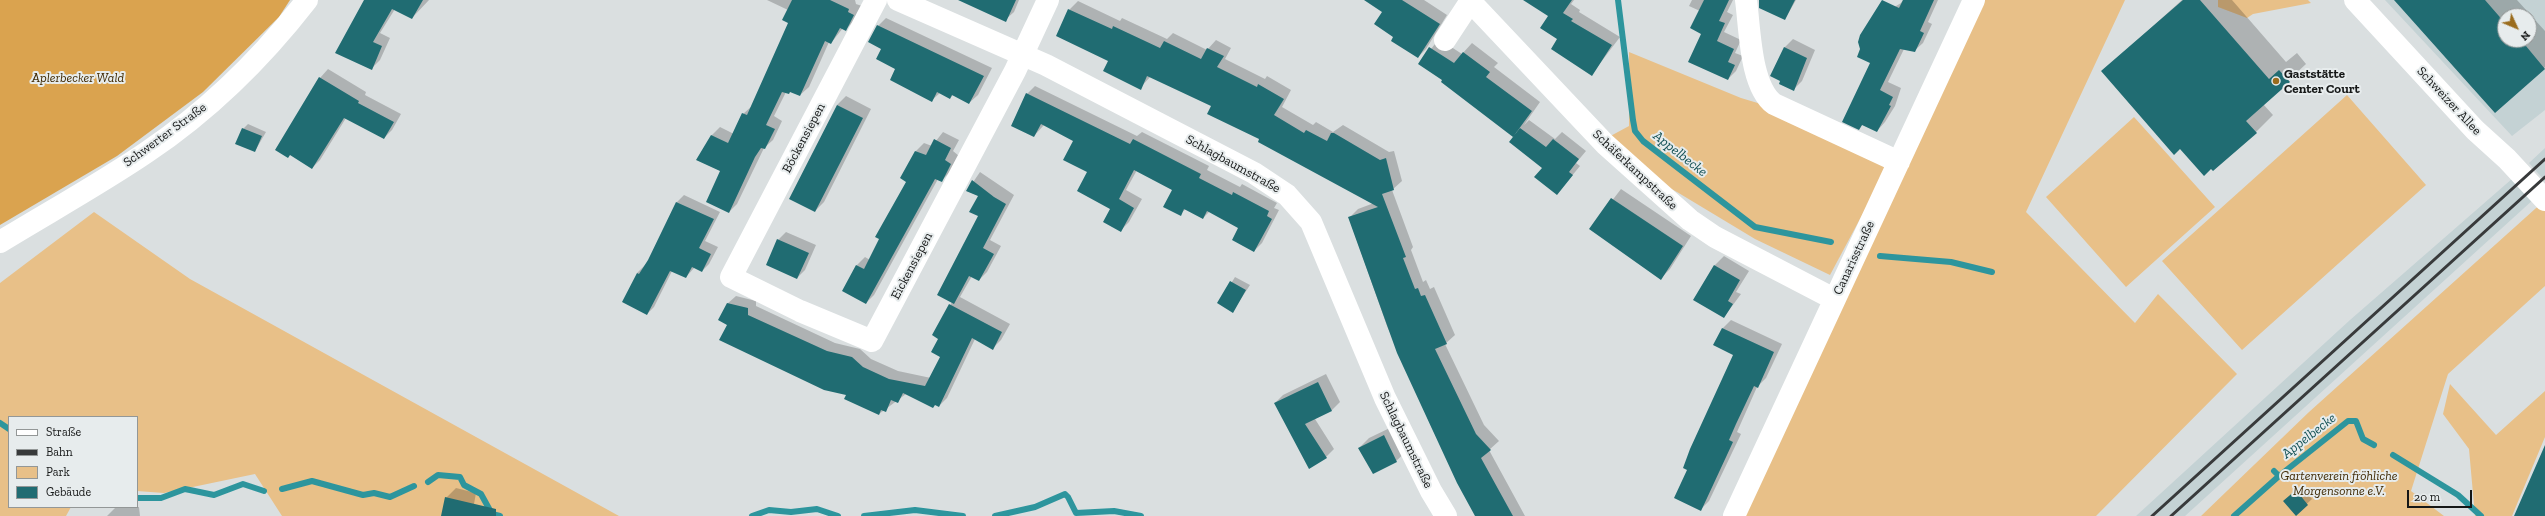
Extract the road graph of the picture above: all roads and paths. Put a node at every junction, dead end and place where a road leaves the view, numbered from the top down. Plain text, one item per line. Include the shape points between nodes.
1 (307, 0) edge
2 (876, 0) edge
3 (898, 0) edge
4 (1048, 0) edge
5 (1746, 0) edge
6 (1974, 0) edge
7 (2355, 0) edge
8 (1470, 1) edge
9 (1445, 40) dead end
10 (1023, 55) junction
11 (1899, 162) junction
12 (2545, 200) edge
13 (0, 242) edge
14 (731, 276) joint
15 (1834, 299) junction
16 (1446, 516) edge
17 (1734, 516) edge

1 - 13 street, Schwerter Straße via 282,32 239,77 193,118 147,152
2 - 14 street, Böckensiepen
3 - 10 street, Schlagbaumstraße
4 - 10 street
5 - 11 street via 1754,60 1761,89 1766,98
6 - 11 street, Canarisstraße
7 - 12 street, Schweizer Allee via 2475,130 2507,159
8 - 9 street
8 - 15 street, Schäferkampstraße via 1604,144 1690,220
10 - 14 street, Eickensiepen via 872,341 800,311
10 - 16 street, Schlagbaumstraße via 1254,173 1287,195 1311,222 1385,398
11 - 15 street, Canarisstraße
15 - 17 street, Canarisstraße

